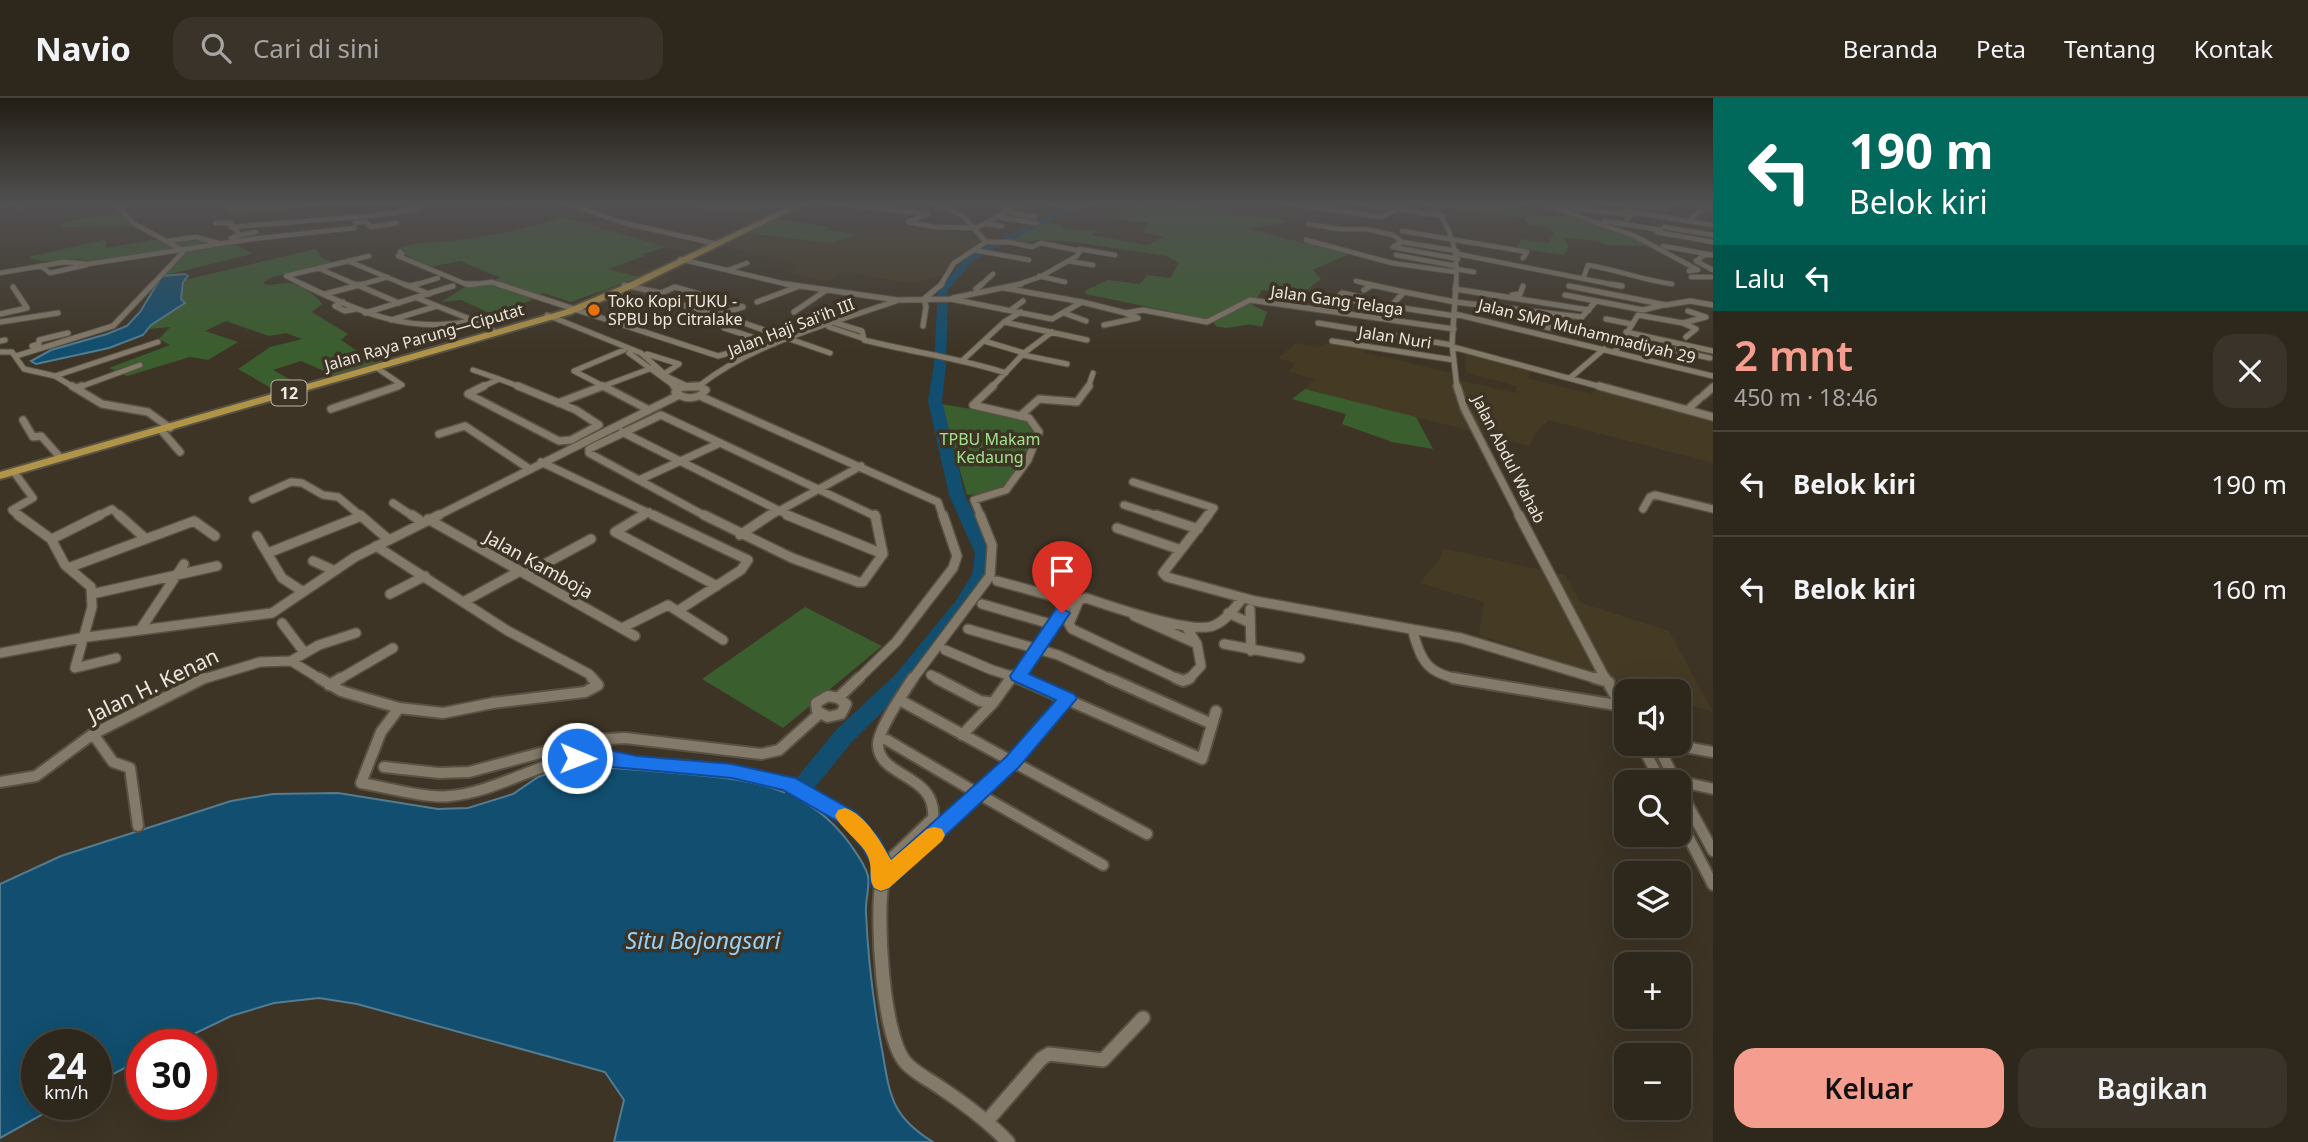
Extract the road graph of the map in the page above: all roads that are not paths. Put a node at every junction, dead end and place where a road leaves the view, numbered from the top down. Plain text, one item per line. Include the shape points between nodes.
1 (184, 251) edge
2 (400, 251) dead end
3 (179, 252) edge
4 (697, 252) edge
5 (976, 252) edge
6 (981, 252) edge
7 (1079, 252) edge
8 (1095, 252) edge
9 (1350, 252) edge
10 (1413, 252) edge
11 (1429, 252) edge
12 (1456, 252) edge
13 (1497, 252) edge
14 (1526, 252) edge
15 (1668, 252) edge
16 (1694, 252) edge
17 (1395, 254) dead end
18 (1672, 254) junction
19 (1706, 254) junction
20 (1115, 255) dead end
21 (1713, 255) edge
22 (369, 256) dead end
23 (1491, 258) dead end
24 (1523, 258) dead end
25 (1589, 258) dead end
26 (682, 259) junction
27 (1697, 259) junction
28 (1028, 260) dead end
29 (348, 261) junction
30 (1068, 261) junction
31 (1457, 262) junction
32 (747, 263) dead end
33 (88, 264) junction
34 (1093, 265) dead end
35 (1588, 265) junction
36 (41, 266) junction
37 (318, 268) junction
38 (1695, 268) junction
39 (1711, 269) edge
40 (728, 270) junction
41 (1474, 272) dead end
42 (0, 273) edge
43 (993, 274) dead end
44 (1039, 276) junction
45 (1713, 276) edge
46 (388, 277) junction
47 (438, 278) dead end
48 (1583, 279) junction
49 (1356, 281) dead end
50 (1065, 282) dead end
51 (1672, 284) dead end
52 (358, 285) junction
53 (627, 285) junction
54 (1371, 285) junction
55 (410, 286) junction
56 (453, 286) dead end
57 (1522, 286) dead end
58 (1569, 286) dead end
59 (1622, 286) dead end
60 (797, 287) junction
61 (1003, 287) junction
62 (13, 288) dead end
63 (976, 289) junction
64 (1455, 289) junction
65 (1364, 290) dead end
66 (825, 291) junction
67 (1404, 292) junction
68 (661, 293) junction
69 (325, 294) junction
70 (429, 294) junction
71 (701, 294) junction
72 (1565, 295) dead end
73 (1503, 296) junction
74 (1361, 297) dead end
75 (416, 298) junction
76 (924, 299) junction
77 (949, 299) junction
78 (897, 300) junction
79 (1023, 301) dead end
80 (1596, 301) junction
81 (757, 302) dead end
82 (1082, 302) junction
83 (1455, 302) junction
84 (399, 303) junction
85 (677, 303) junction
86 (1666, 305) junction
87 (1713, 305) edge
88 (437, 306) junction
89 (1391, 306) junction
90 (574, 307) junction
91 (1011, 310) junction
92 (1589, 310) junction
93 (1688, 311) dead end
94 (794, 312) dead end
95 (1021, 312) junction
96 (58, 313) dead end
97 (365, 313) junction
98 (1063, 313) junction
99 (1126, 313) junction
100 (0, 314) edge
101 (1455, 315) junction
102 (545, 317) junction
103 (390, 320) junction
104 (1606, 320) dead end
105 (473, 321) junction
106 (1086, 321) dead end
107 (0, 322) edge
108 (1004, 322) junction
109 (833, 323) junction
110 (1318, 323) dead end
111 (1684, 323) junction
112 (1631, 324) junction
113 (1104, 325) dead end
114 (824, 326) junction
115 (923, 326) dead end
116 (754, 327) junction
117 (1542, 327) junction
118 (1454, 329) junction
119 (1563, 331) dead end
120 (494, 332) junction
121 (1052, 332) junction
122 (1626, 332) junction
123 (68, 333) dead end
124 (739, 333) junction
125 (777, 334) junction
126 (1556, 337) junction
127 (1686, 337) dead end
128 (862, 338) junction
129 (788, 339) junction
130 (1622, 339) junction
131 (761, 340) junction
132 (1087, 340) dead end
133 (984, 341) junction
134 (1332, 341) dead end
135 (158, 342) dead end
136 (1547, 342) dead end
137 (1580, 343) junction
138 (774, 344) junction
139 (1452, 346) junction
140 (764, 348) junction
141 (1411, 349) dead end
142 (1604, 349) junction
143 (624, 350) junction
144 (1569, 350) dead end
145 (0, 352) edge
146 (641, 352) junction
147 (1615, 352) junction
148 (830, 353) dead end
149 (13, 354) junction
150 (1023, 354) junction
151 (1454, 358) junction
152 (1711, 358) edge
153 (1644, 359) junction
154 (963, 360) junction
155 (1066, 364) dead end
156 (140, 365) dead end
157 (1638, 365) dead end
158 (657, 366) junction
159 (377, 368) junction
160 (650, 369) junction
161 (473, 370) dead end
162 (1006, 373) junction
163 (1093, 373) dead end
164 (1700, 373) junction
165 (664, 374) junction
166 (55, 376) junction
167 (1713, 376) edge
168 (333, 378) junction
169 (1570, 378) junction
170 (499, 379) junction
171 (687, 386) junction
172 (699, 386) junction
173 (600, 387) junction
174 (1713, 387) edge
175 (77, 388) junction
176 (678, 392) junction
177 (700, 396) junction
178 (558, 403) junction
179 (1713, 408) edge
180 (331, 409) dead end
181 (649, 410) junction
182 (1687, 410) junction
183 (1704, 414) junction
184 (1020, 416) junction
185 (1713, 417) edge
186 (23, 420) dead end
187 (166, 428) junction
188 (622, 432) junction
189 (439, 434) dead end
190 (720, 443) junction
191 (180, 452) dead end
192 (59, 456) junction
193 (681, 460) junction
194 (541, 461) junction
195 (861, 466) junction
196 (528, 468) junction
197 (14, 472) junction
198 (0, 475) edge
199 (639, 480) junction
200 (1133, 482) dead end
201 (820, 489) junction
202 (253, 499) dead end
203 (393, 503) dead end
204 (1124, 505) dead end
205 (1643, 509) dead end
206 (1713, 509) edge
207 (778, 511) junction
208 (649, 512) junction
209 (361, 516) junction
210 (425, 521) junction
211 (1117, 528) dead end
212 (1198, 529) junction
213 (740, 535) junction
214 (215, 536) dead end
215 (257, 536) dead end
216 (146, 539) junction
217 (591, 539) dead end
218 (52, 540) junction
219 (389, 540) junction
220 (376, 546) junction
221 (1181, 550) junction
222 (268, 553) junction
223 (883, 554) junction
224 (313, 561) dead end
225 (184, 564) dead end
226 (217, 566) dead end
227 (68, 568) junction
228 (333, 570) junction
229 (523, 572) junction
230 (176, 575) junction
231 (425, 576) junction
232 (997, 581) dead end
233 (717, 586) junction
234 (302, 591) junction
235 (92, 594) junction
236 (390, 594) dead end
237 (1243, 598) junction
238 (465, 601) junction
239 (982, 604) dead end
240 (1113, 607) junction
241 (1250, 609) dead end
242 (679, 610) junction
243 (1228, 613) junction
244 (282, 623) dead end
245 (1250, 623) junction
246 (1054, 625) junction
247 (622, 628) junction
248 (1192, 628) junction
249 (968, 629) dead end
250 (1412, 629) junction
251 (140, 630) junction
252 (356, 633) dead end
253 (635, 636) dead end
254 (80, 638) junction
255 (723, 640) dead end
256 (1196, 644) junction
257 (1224, 644) dead end
258 (393, 648) dead end
259 (944, 650) dead end
260 (1036, 650) junction
261 (1251, 651) junction
262 (304, 652) junction
263 (0, 653) edge
264 (116, 658) dead end
265 (1300, 658) dead end
266 (291, 661) junction
267 (931, 675) dead end
268 (1016, 676) junction
269 (1609, 682) junction
270 (329, 685) junction
271 (1614, 691) edge
272 (838, 698) junction
273 (1068, 698) junction
274 (993, 702) junction
275 (905, 703) dead end
276 (400, 708) junction
277 (1614, 708) edge
278 (1216, 711) dead end
279 (820, 714) junction
280 (1212, 724) junction
281 (93, 734) junction
282 (962, 735) junction
283 (887, 740) dead end
284 (1691, 748) edge
285 (1713, 752) edge
286 (1013, 762) junction
287 (384, 767) dead end
288 (0, 782) edge
289 (1691, 785) edge
290 (1713, 789) edge
291 (978, 793) junction
292 (1691, 811) edge
293 (138, 826) dead end
294 (1147, 834) dead end
295 (1691, 842) edge
296 (1713, 851) edge
297 (1103, 865) dead end
298 (883, 866) junction
299 (881, 882) junction
300 (1713, 885) edge
301 (1143, 1018) dead end
302 (988, 1120) junction
303 (1008, 1142) edge

1 - 149 street via 113,326
2 - 90 street via 398,256 468,285 492,282
3 - 33 street
4 - 26 highway, Jalan Raya Parung—Ciputat / 12
5 - 76 street via 954,263 944,282
6 - 28 street
7 - 30 street
8 - 20 street
9 - 31 street via 1392,263
10 - 31 street
11 - 31 street
12 - 31 street, Jalan Abdul Wahab
13 - 23 street
14 - 24 street
15 - 18 street
16 - 19 street
17 - 31 street
18 - 27 street
18 - 38 street
19 - 21 street
19 - 27 street
22 - 29 street
25 - 35 street
26 - 40 street
26 - 53 highway, Jalan Raya Parung—Ciputat / 12
27 - 39 street
29 - 37 street
29 - 46 street
30 - 34 street
30 - 44 street
31 - 41 street
31 - 48 street
31 - 64 street, Jalan Abdul Wahab
32 - 40 street
33 - 36 street
33 - 36 street via 50,274
35 - 48 street
35 - 51 street
36 - 42 street
37 - 52 street
37 - 69 street via 286,276
38 - 39 street
38 - 45 street via 1698,270 1690,274
40 - 60 street
43 - 63 street
44 - 50 street
44 - 61 street
46 - 52 street
46 - 55 street
47 - 55 street
48 - 59 street
49 - 54 street
52 - 69 street
52 - 84 street
53 - 68 street
53 - 90 highway, Jalan Raya Parung—Ciputat / 12
54 - 65 street
54 - 67 street
55 - 70 street
56 - 70 street
57 - 73 street via 1519,294
58 - 86 street
60 - 66 street
60 - 81 street
61 - 63 street
61 - 82 street, Jalan Gang Telaga
62 - 100 street via 27,307
63 - 77 street
64 - 73 street
64 - 83 street, Jalan Abdul Wahab
66 - 78 street
66 - 94 street
67 - 83 street
67 - 89 street
68 - 71 street via 675,287
68 - 85 street via 660,299
69 - 97 street
70 - 75 street
71 - 85 street
71 - 85 street via 743,307 722,314
72 - 80 street
73 - 92 street
74 - 89 street, Jalan SMP Muhammadiyah 29 via 1342,293 1338,298
75 - 84 street
75 - 88 street
76 - 77 street
76 - 78 street
76 - 115 street
77 - 91 street
78 - 109 street, Jalan Haji Sai'ih III
79 - 91 street
80 - 86 street via 1643,310
80 - 92 street
82 - 98 street
82 - 99 street, Jalan Gang Telaga
83 - 92 street via 1582,317
83 - 101 street, Jalan Abdul Wahab
84 - 97 street
86 - 87 street via 1690,301
88 - 103 street
88 - 105 street
89 - 101 street, Jalan SMP Muhammadiyah 29
90 - 102 highway, Jalan Raya Parung—Ciputat / 12
90 - 140 street via 720,356 752,345
91 - 95 street
93 - 111 street via 1706,317
95 - 98 street via 1052,320
95 - 108 street
96 - 107 street
97 - 103 street
98 - 106 street
99 - 113 street via 1138,318
99 - 118 street, Jalan Gang Telaga via 1143,310 1207,321 1248,300
101 - 117 street, Jalan SMP Muhammadiyah 29
101 - 118 street, Jalan Abdul Wahab
102 - 120 highway, Jalan Raya Parung—Ciputat / 12
102 - 143 street
102 - 146 street
103 - 105 street via 450,328
104 - 112 street
105 - 120 street
108 - 121 street
108 - 133 street
109 - 114 street, Jalan Haji Sai'ih III
109 - 128 street via 862,331
110 - 139 street
111 - 112 street via 1650,314 1638,315
111 - 127 street via 1696,329
112 - 122 street
114 - 128 street
114 - 129 street, Jalan Haji Sai'ih III
116 - 124 street
116 - 124 street via 738,322 724,328
116 - 125 street
117 - 119 street
117 - 126 street, Jalan SMP Muhammadiyah 29
118 - 139 street, Jalan Abdul Wahab
120 - 159 highway, Jalan Raya Parung—Ciputat / 12
120 - 168 highway, Jalan Raya Parung—Ciputat / 12
121 - 132 street
121 - 150 street
122 - 130 street
122 - 152 street
123 - 149 street via 38,340 38,345
124 - 131 street
125 - 129 street
125 - 131 street
126 - 136 street
126 - 137 street, Jalan SMP Muhammadiyah 29
128 - 154 street
129 - 138 street, Jalan Haji Sai'ih III
129 - 148 street
130 - 147 street
130 - 152 street
131 - 138 street
133 - 150 street
133 - 154 street
134 - 151 street, Jalan Nuri
135 - 166 street
137 - 142 street, Jalan SMP Muhammadiyah 29
137 - 144 street
138 - 140 street, Jalan Haji Sai'ih III
139 - 151 street, Jalan Abdul Wahab
139 - 169 street
140 - 172 street, Jalan Haji Sai'ih III via 718,370
141 - 151 street
142 - 147 street, Jalan SMP Muhammadiyah 29
142 - 169 street
143 - 160 street
143 - 173 street via 574,371
145 - 149 street
146 - 158 street
146 - 165 street via 679,364
147 - 153 street, Jalan SMP Muhammadiyah 29
149 - 166 street via 26,370
150 - 155 street
150 - 162 street
151 - 269 street, Jalan Abdul Wahab via 1456,387 1477,436
152 - 164 street
153 - 157 street
153 - 164 street, Jalan SMP Muhammadiyah 29
154 - 162 street
156 - 175 street
158 - 160 street
158 - 165 street
159 - 168 highway, Jalan Raya Parung—Ciputat / 12
159 - 180 street via 402,385
160 - 173 street
160 - 176 street
161 - 170 street
162 - 184 street via 973,405
163 - 184 street via 1077,402 1038,398
164 - 167 street, Jalan SMP Muhammadiyah 29
165 - 171 street
166 - 175 street
168 - 187 highway, Jalan Raya Parung—Ciputat / 12
169 - 182 street
170 - 178 street
170 - 178 street via 468,394 559,441 571,440 599,425
171 - 172 street
171 - 176 street
172 - 177 street via 706,390
173 - 178 street
173 - 181 street
174 - 182 street
175 - 187 street via 106,405 148,412
176 - 177 street via 685,398
176 - 181 street
177 - 195 street
179 - 183 street
181 - 194 street
182 - 183 street
183 - 185 street
184 - 298 street via 1039,427 1028,460 1006,490 974,500 992,545 990,576 911,681 880,735 883,760 929,793 934,807 933,818
186 - 192 street via 33,437 41,436
187 - 191 street
187 - 192 highway, Jalan Raya Parung—Ciputat / 12
187 - 197 highway, Jalan Raya Parung—Ciputat / 12
188 - 190 street via 661,415
188 - 193 street
188 - 199 street via 588,451
189 - 196 street via 465,426
190 - 193 street
190 - 201 street
192 - 198 highway, Jalan Raya Parung—Ciputat / 12
193 - 199 street
193 - 207 street
194 - 196 street
194 - 208 street
195 - 201 street
195 - 272 street via 938,502 957,556 953,568 897,642
196 - 210 street
197 - 198 highway, Jalan Raya Parung—Ciputat / 12
197 - 218 street via 33,498 12,510
199 - 213 street
200 - 212 street via 1214,508
201 - 207 street
201 - 223 street via 877,517
202 - 209 street via 297,481 323,495 335,495
203 - 210 street, Jalan Kamboja
204 - 212 street
205 - 206 street via 1655,495
207 - 213 street
207 - 223 street
208 - 233 street via 748,560
208 - 233 street via 615,531
209 - 219 street
209 - 222 street
210 - 219 street
210 - 229 street, Jalan Kamboja
211 - 221 street
212 - 221 street
213 - 223 street via 856,582 863,582
214 - 216 street via 196,521
215 - 222 street
216 - 218 street via 112,509
216 - 227 street
217 - 229 street
218 - 227 street
219 - 220 street
220 - 228 street
220 - 231 street
221 - 237 street via 1163,573 1167,577
222 - 234 street via 282,578
224 - 228 street
225 - 230 street
226 - 230 street
227 - 235 street via 86,580
228 - 234 street
229 - 238 street
229 - 247 street, Jalan Kamboja
230 - 235 street
230 - 251 street
231 - 236 street
231 - 238 street
232 - 246 street via 1070,601
233 - 242 street
234 - 251 street via 272,613
235 - 254 street
237 - 243 street
237 - 250 street
238 - 276 street via 515,635 589,674 598,685 581,693 443,713
239 - 246 street
240 - 248 street
240 - 256 street
240 - 256 street via 1082,598 1069,627 1183,681 1201,666
241 - 245 street
242 - 247 street via 665,605
242 - 255 street
243 - 245 street
243 - 248 street via 1210,628
244 - 262 street
245 - 261 street
246 - 260 street
247 - 253 street, Jalan Kamboja
248 - 256 street
249 - 260 street
250 - 269 street via 1461,638
250 - 277 street via 1424,665 1432,671
251 - 254 street
252 - 262 street
254 - 263 street
254 - 264 street via 75,669
257 - 261 street
258 - 270 street
259 - 268 street
260 - 268 street
260 - 280 street via 1058,655
261 - 265 street
262 - 266 street
266 - 270 street
266 - 281 street, Jalan H. Kenan via 220,671
267 - 274 street via 981,701
268 - 273 street
268 - 274 street
269 - 271 street, Jalan Abdul Wahab
270 - 276 street
272 - 279 street via 818,700 815,707
272 - 279 street via 846,704 841,714
273 - 280 street via 1202,759
273 - 286 street
274 - 282 street
275 - 282 street
276 - 298 street via 381,732 361,783 459,796 577,758 608,757 732,771 788,784 849,818
278 - 280 street
279 - 287 street via 779,750 761,754 625,738 589,740 468,772
281 - 288 street, Jalan H. Kenan via 42,773
281 - 293 street via 113,762 130,768
282 - 286 street
283 - 291 street
284 - 285 street
286 - 291 street
286 - 294 street
289 - 290 street
291 - 297 street
291 - 299 street
292 - 296 street
295 - 300 street
298 - 299 street
299 - 302 street via 882,957 890,1015 903,1060
301 - 302 street via 1103,1060 1049,1054 1041,1059
302 - 303 street

